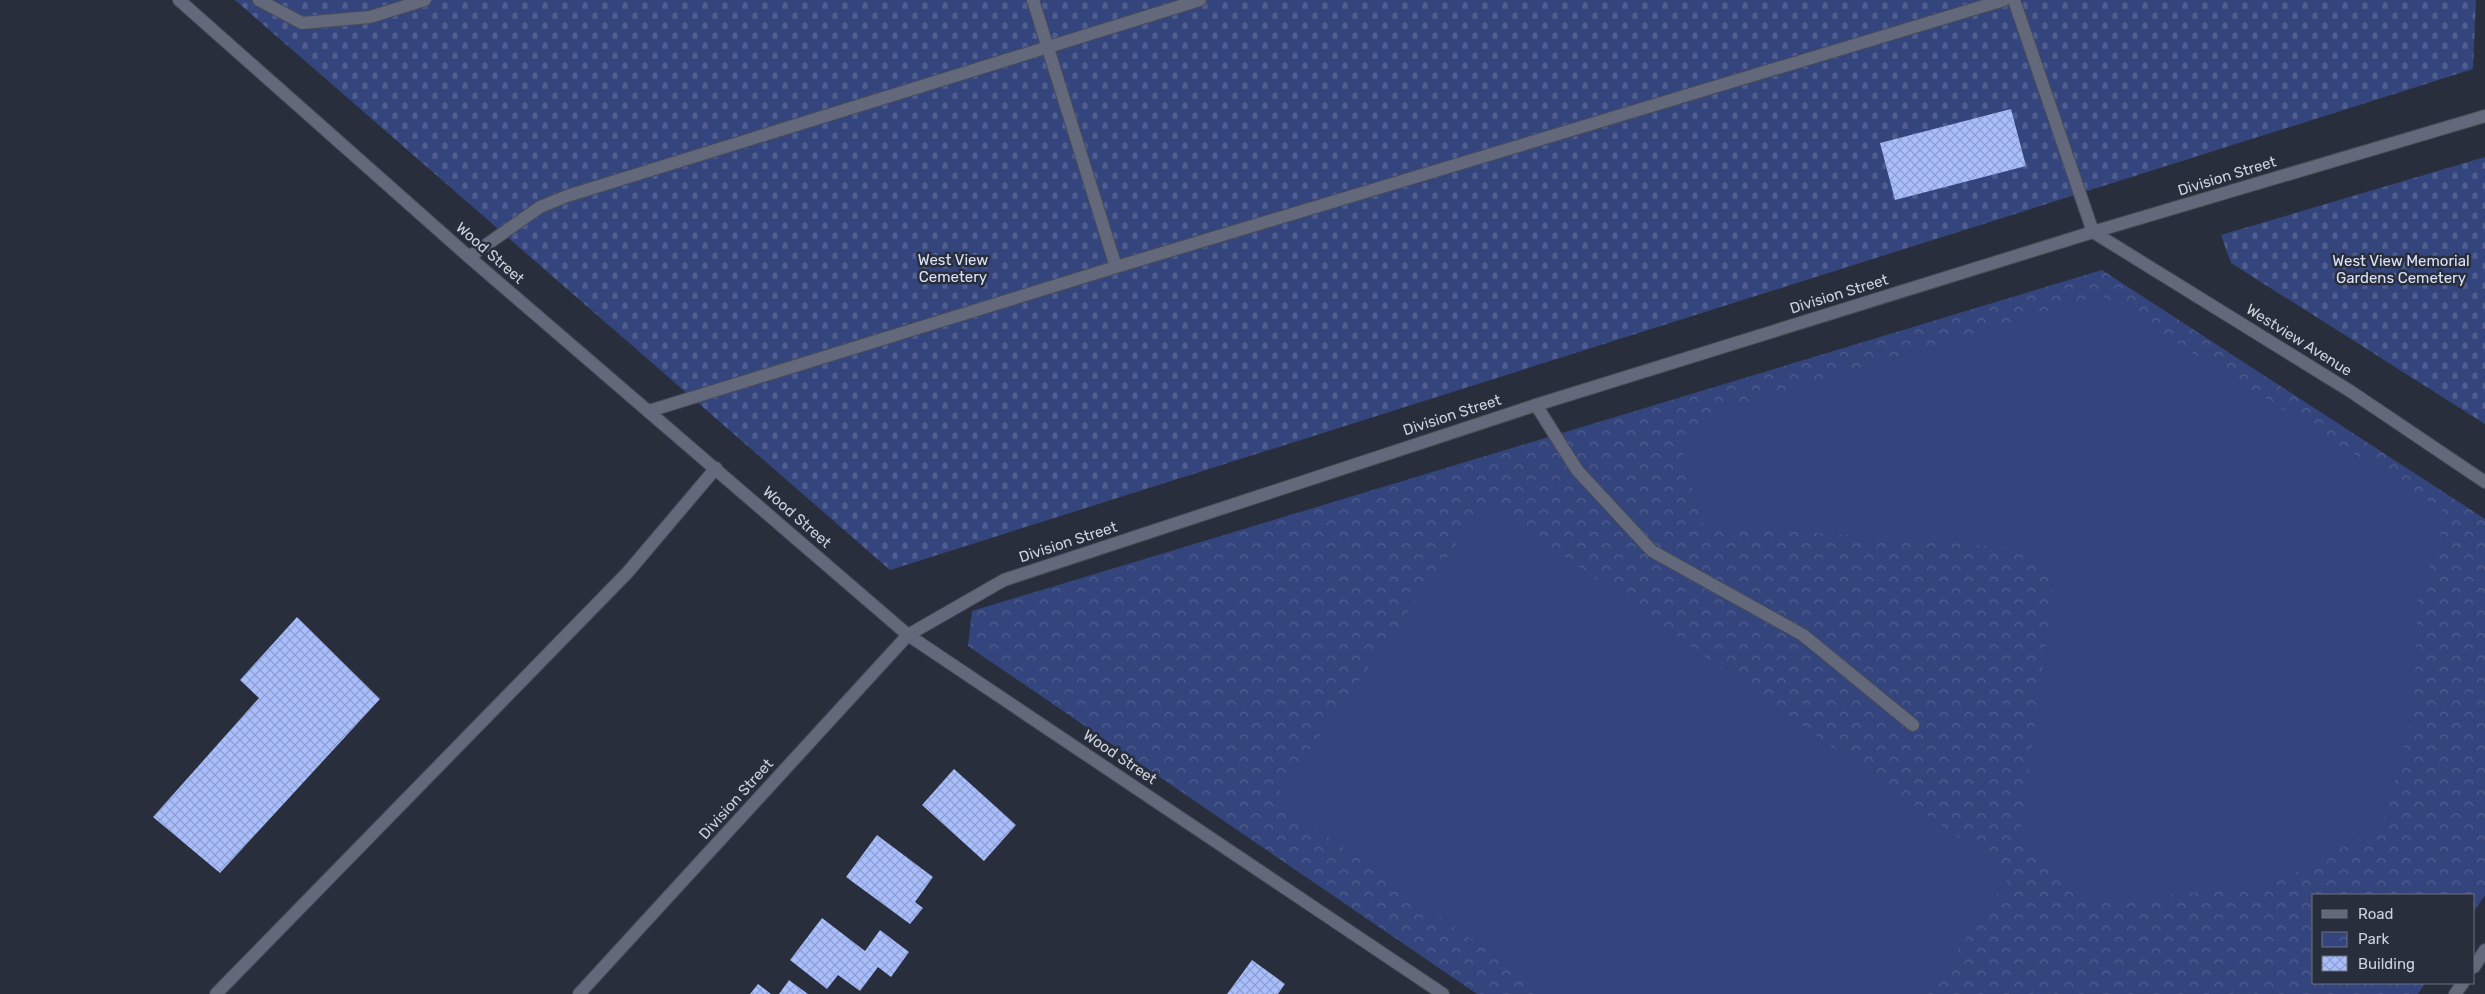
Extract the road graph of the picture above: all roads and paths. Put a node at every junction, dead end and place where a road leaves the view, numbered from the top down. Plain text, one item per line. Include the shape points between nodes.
1 (179, 0) edge
2 (259, 0) edge
3 (425, 0) edge
4 (1033, 0) edge
5 (1200, 0) edge
6 (2004, 0) edge
7 (2014, 0) edge
8 (1046, 46) junction
9 (2485, 116) edge
10 (2093, 232) junction
11 (469, 257) junction
12 (1116, 267) junction
13 (1536, 405) junction
14 (649, 411) junction
15 (716, 468) junction
16 (2485, 482) edge
17 (908, 635) junction
18 (1913, 725) dead end
19 (2485, 950) edge
20 (2475, 965) edge
21 (1441, 993) edge
22 (216, 994) edge
23 (579, 994) edge

1 - 11 street, Wood Street
2 - 3 street via 302,23 370,17
4 - 8 street
5 - 8 street
6 - 12 street
7 - 10 street
8 - 11 street via 567,196 540,207
8 - 12 street
9 - 10 street, Division Street
10 - 13 street, Division Street
10 - 16 street, Westview Avenue via 2350,391
11 - 14 street, Wood Street
12 - 14 street
13 - 17 street, Division Street via 1004,580
13 - 18 street via 1577,470 1652,551 1803,635
14 - 15 street, Wood Street
15 - 17 street, Wood Street
15 - 22 street via 628,572
17 - 21 street, Wood Street
17 - 23 street, Division Street
19 - 20 street

